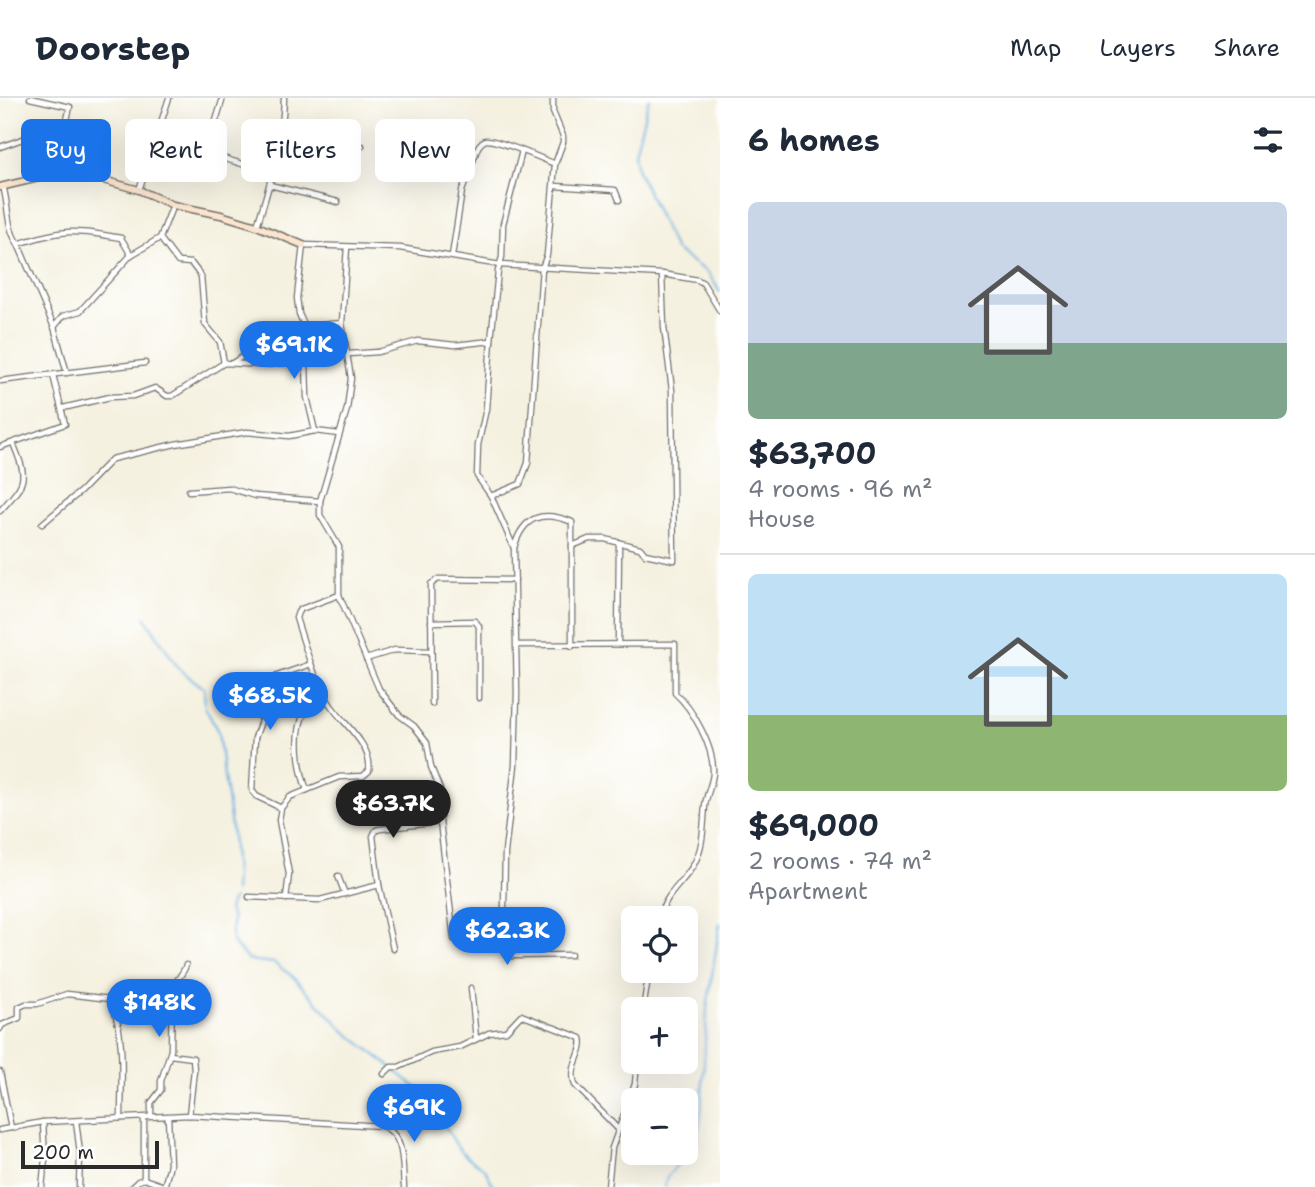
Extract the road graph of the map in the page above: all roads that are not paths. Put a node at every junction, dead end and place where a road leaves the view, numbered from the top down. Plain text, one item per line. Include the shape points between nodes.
1 (30, 98) edge
2 (169, 98) edge
3 (223, 98) edge
4 (284, 98) edge
5 (553, 98) edge
6 (162, 119) edge
7 (217, 119) edge
8 (283, 119) edge
9 (0, 147) edge
10 (522, 151) junction
11 (555, 164) junction
12 (142, 182) edge
13 (270, 184) joint
14 (1, 186) edge
15 (555, 186) junction
16 (139, 190) junction
17 (619, 200) dead end
18 (338, 202) dead end
19 (173, 205) junction
20 (257, 226) junction
21 (160, 238) junction
22 (18, 244) junction
23 (303, 246) junction
24 (347, 247) junction
25 (131, 255) junction
26 (452, 256) junction
27 (500, 265) junction
28 (542, 268) junction
29 (662, 274) junction
30 (720, 311) edge
31 (342, 323) junction
32 (54, 327) junction
33 (305, 327) junction
34 (491, 341) junction
35 (348, 354) junction
36 (145, 363) dead end
37 (224, 363) junction
38 (233, 363) junction
39 (306, 367) junction
40 (67, 373) junction
41 (53, 376) junction
42 (0, 382) edge
43 (63, 408) junction
44 (315, 431) junction
45 (339, 434) junction
46 (13, 443) junction
47 (0, 447) edge
48 (189, 491) dead end
49 (491, 496) junction
50 (320, 501) junction
51 (0, 511) edge
52 (41, 524) dead end
53 (619, 543) junction
54 (572, 546) junction
55 (514, 548) junction
56 (514, 580) junction
57 (340, 595) junction
58 (431, 622) junction
59 (618, 644) junction
60 (517, 645) junction
61 (572, 646) junction
62 (430, 651) junction
63 (366, 659) junction
64 (311, 664) junction
65 (479, 698) dead end
66 (328, 701) junction
67 (432, 704) dead end
68 (307, 790) junction
69 (281, 808) junction
70 (440, 822) junction
71 (338, 876) dead end
72 (379, 885) junction
73 (345, 894) junction
74 (249, 897) dead end
75 (286, 899) junction
76 (663, 906) edge
77 (454, 939) dead end
78 (393, 949) dead end
79 (571, 955) dead end
80 (186, 965) dead end
81 (471, 988) dead end
82 (0, 1029) edge
83 (476, 1039) junction
84 (170, 1055) junction
85 (0, 1072) edge
86 (384, 1073) dead end
87 (636, 1074) edge
88 (189, 1115) junction
89 (151, 1116) junction
90 (121, 1118) junction
91 (144, 1118) junction
92 (169, 1118) junction
93 (76, 1121) junction
94 (43, 1122) junction
95 (11, 1128) junction
96 (618, 1129) junction
97 (0, 1130) edge
98 (144, 1179) junction
99 (42, 1187) edge
100 (79, 1187) edge
101 (132, 1187) edge
102 (164, 1187) edge
103 (404, 1187) edge
104 (608, 1187) edge

1 - 9 street via 70,107 65,128
2 - 6 street
3 - 7 street
4 - 8 street
5 - 11 street via 553,112 564,135
10 - 11 street
10 - 26 street via 487,140 478,147 462,191
10 - 27 street via 503,224
11 - 15 street
12 - 16 street
13 - 18 street
13 - 20 street
14 - 16 street via 47,176 89,176
14 - 22 street via 11,234
15 - 17 street via 615,190
15 - 28 street
16 - 19 street
19 - 20 street
19 - 21 street
20 - 23 street
21 - 25 street
21 - 37 street via 178,262 191,263 201,276 205,324 220,342
22 - 25 street via 50,233 83,230 121,238
22 - 32 street
23 - 24 street
23 - 33 street via 297,298
24 - 26 street via 400,248
24 - 31 street
25 - 32 street via 80,312 63,316
26 - 27 street
27 - 28 street
27 - 34 street
28 - 29 street
28 - 49 street via 528,463 520,484
29 - 30 street via 698,279
29 - 53 street via 672,390 674,559
31 - 33 street
31 - 35 street
32 - 40 street
33 - 38 street via 261,344
33 - 39 street
34 - 35 street via 455,345 418,341 378,352
34 - 49 street via 477,475
35 - 45 street via 351,378
36 - 40 street
37 - 38 street
37 - 43 street via 172,396 155,388
38 - 39 street via 291,362
39 - 44 street
40 - 41 street
41 - 42 street
41 - 43 street
43 - 46 street via 65,424
44 - 45 street
44 - 52 street via 289,436 247,432 112,459
45 - 50 street
46 - 47 street
46 - 51 street via 24,472 20,489
48 - 50 street via 229,488
49 - 55 street
50 - 57 street via 320,515 339,547
53 - 54 street via 589,539
53 - 59 street
54 - 55 street via 572,522 552,514 527,524
54 - 61 street
55 - 56 street
56 - 58 street via 438,579 430,584
56 - 60 street
57 - 63 street
57 - 64 street via 298,612
58 - 62 street
58 - 65 street via 475,621 479,626
59 - 61 street
59 - 76 street via 675,644 675,693 685,702 708,744 714,772 701,849
60 - 61 street
60 - 79 street via 515,765 505,852 508,948 512,956
62 - 63 street via 395,650
62 - 67 street
63 - 70 street via 379,689 427,743 441,792
64 - 66 street
64 - 69 street via 277,677 255,738 252,790
66 - 68 street via 304,714 301,722 299,770
66 - 68 street via 369,755 369,771 339,776
68 - 69 street via 290,797
69 - 75 street via 289,874
70 - 72 street via 376,830
70 - 77 street
71 - 73 street
72 - 73 street
72 - 78 street
73 - 75 street via 320,900
74 - 75 street
80 - 84 street via 173,985
81 - 83 street
82 - 90 street via 19,1018 19,1007 26,1004 67,993 110,999 117,1013
83 - 86 street
83 - 96 street via 506,1031 522,1015 581,1038 575,1085
84 - 88 street via 193,1058
84 - 89 street via 161,1090 151,1103
85 - 95 street
87 - 96 street
88 - 92 street
88 - 103 street via 391,1129 401,1147
89 - 91 street
89 - 92 street
90 - 91 street
90 - 93 street
91 - 98 street
92 - 102 street via 170,1165
93 - 94 street
93 - 100 street
94 - 95 street
94 - 99 street
95 - 97 street
96 - 104 street
98 - 101 street
98 - 102 street

